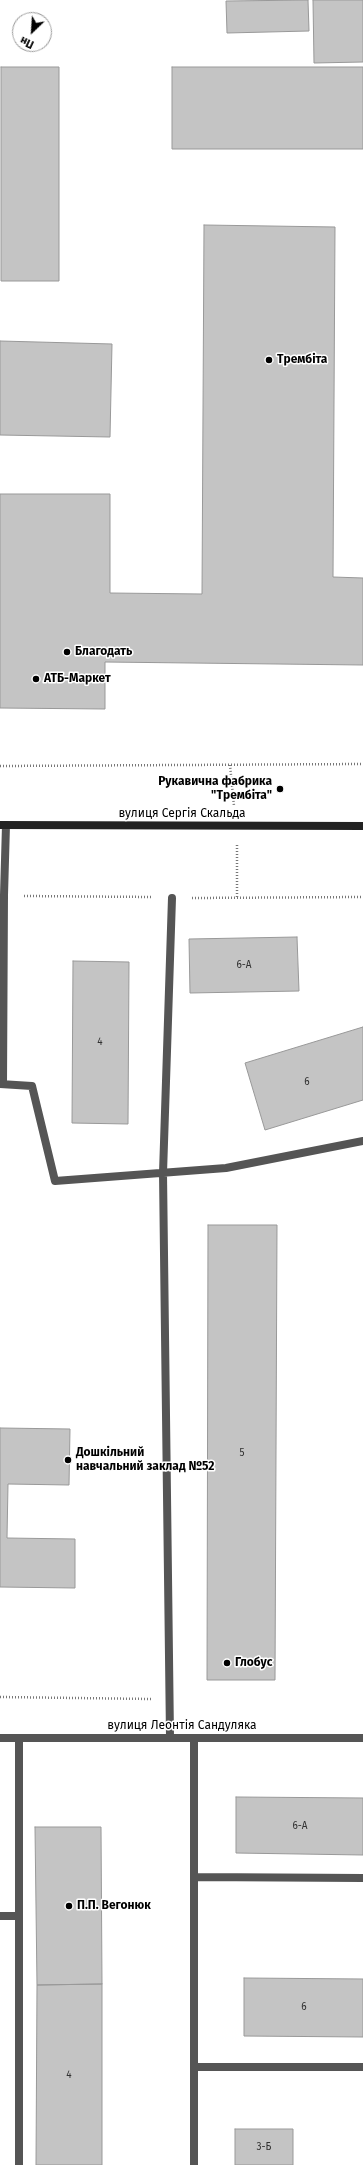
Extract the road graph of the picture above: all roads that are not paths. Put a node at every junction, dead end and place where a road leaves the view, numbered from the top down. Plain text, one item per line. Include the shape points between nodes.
1 (3, 825) edge
2 (363, 826) edge
3 (172, 898) dead end
4 (2, 1084) edge
5 (363, 1141) edge
6 (163, 1173) junction
7 (170, 1737) junction
8 (0, 1738) edge
9 (19, 1738) junction
10 (194, 1738) junction
11 (363, 1738) edge
12 (194, 1877) junction
13 (363, 1878) edge
14 (0, 1916) edge
15 (19, 1916) junction
16 (194, 2067) junction
17 (363, 2067) edge
18 (19, 2165) edge
19 (194, 2165) edge

1 - 2 main road, вулиця Сергія Скальда
1 - 4 street
3 - 6 street
4 - 6 street via 32,1086 55,1181
5 - 6 street via 226,1168
6 - 7 street
7 - 9 street, вулиця Леонтія Сандуляка
7 - 10 street, вулиця Леонтія Сандуляка
8 - 9 street, вулиця Леонтія Сандуляка
9 - 15 street
10 - 11 street, вулиця Леонтія Сандуляка
10 - 12 street
12 - 13 street
12 - 16 street
14 - 15 street
15 - 18 street
16 - 17 street
16 - 19 street

